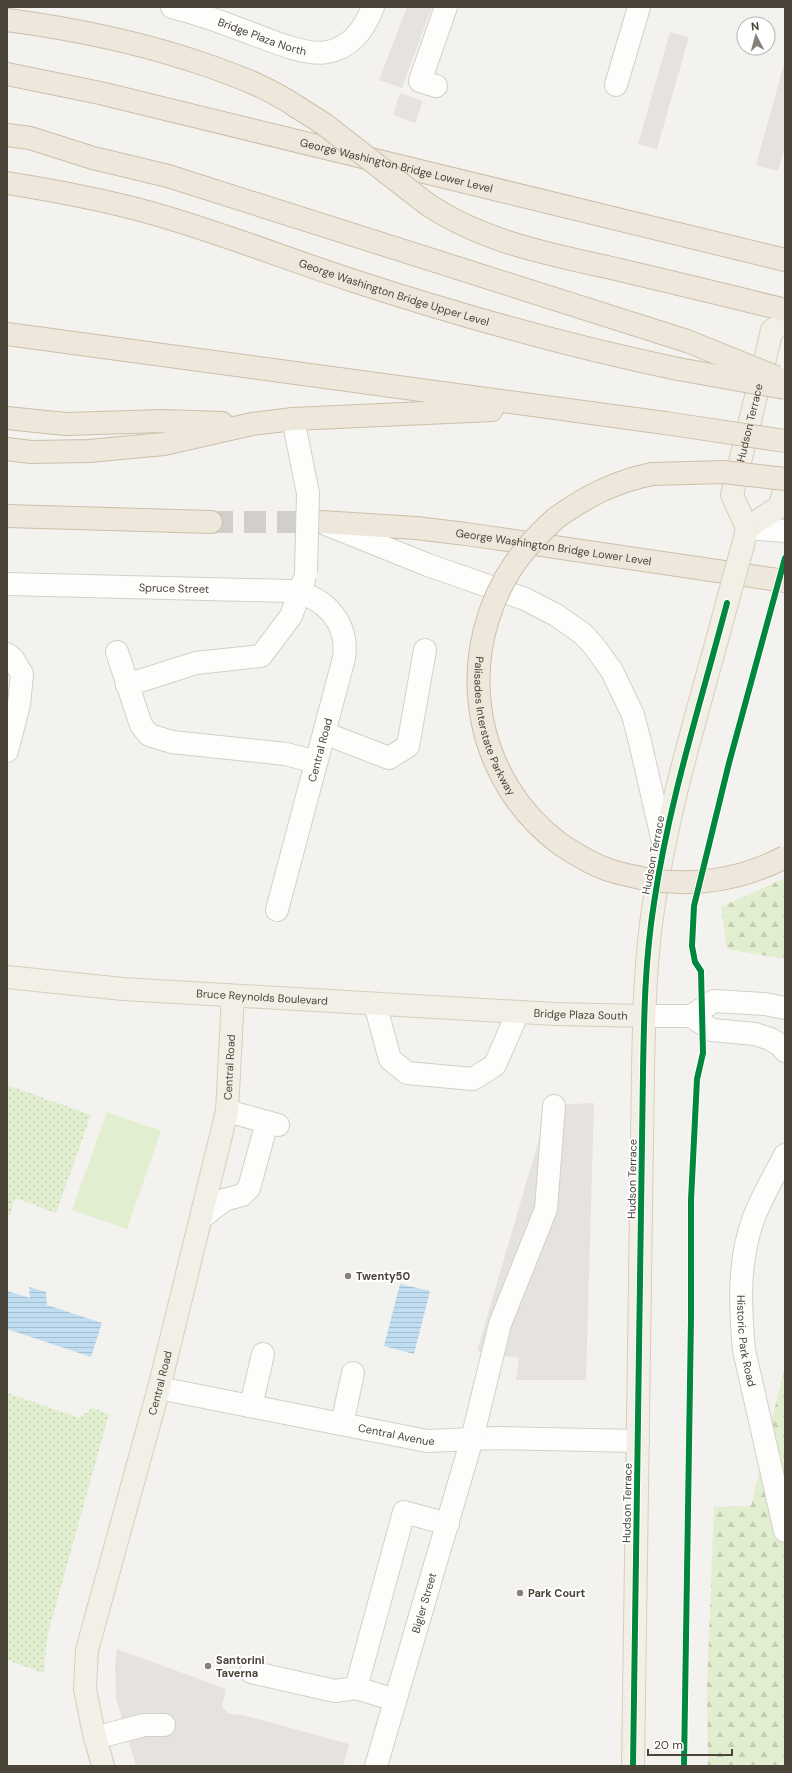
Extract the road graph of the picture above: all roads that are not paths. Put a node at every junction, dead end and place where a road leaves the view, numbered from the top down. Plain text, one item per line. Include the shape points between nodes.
1 (172, 7) edge
2 (373, 7) edge
3 (446, 7) edge
4 (639, 7) edge
5 (7, 20) edge
6 (7, 74) edge
7 (616, 85) dead end
8 (436, 86) dead end
9 (7, 135) edge
10 (7, 150) edge
11 (93, 158) junction
12 (7, 183) edge
13 (785, 260) edge
14 (785, 310) edge
15 (785, 323) edge
16 (7, 334) edge
17 (785, 380) edge
18 (785, 388) edge
19 (551, 408) junction
20 (7, 418) edge
21 (293, 419) junction
22 (252, 424) junction
23 (785, 441) edge
24 (7, 449) edge
25 (785, 479) edge
26 (785, 485) edge
27 (7, 516) edge
28 (211, 522) tunnel mouth
29 (321, 522) joint
30 (785, 531) edge
31 (745, 537) junction
32 (785, 581) edge
33 (303, 583) junction
34 (7, 584) edge
35 (334, 615) joint
36 (425, 650) dead end
37 (116, 652) dead end
38 (7, 654) edge
39 (128, 685) junction
40 (324, 733) junction
41 (7, 751) edge
42 (316, 762) junction
43 (664, 846) junction
44 (785, 857) edge
45 (277, 910) dead end
46 (7, 978) edge
47 (233, 996) junction
48 (375, 1004) junction
49 (785, 1008) edge
50 (518, 1012) junction
51 (644, 1016) junction
52 (691, 1016) junction
53 (785, 1051) edge
54 (554, 1106) dead end
55 (227, 1111) junction
56 (785, 1154) edge
57 (201, 1218) junction
58 (262, 1354) dead end
59 (353, 1373) dead end
60 (159, 1388) junction
61 (251, 1406) junction
62 (342, 1424) junction
63 (472, 1439) junction
64 (638, 1441) junction
65 (448, 1524) junction
66 (785, 1531) edge
67 (251, 1672) dead end
68 (356, 1688) junction
69 (395, 1700) junction
70 (164, 1725) dead end
71 (95, 1738) junction
72 (103, 1766) edge
73 (376, 1766) edge
74 (633, 1766) edge

1 - 2 street, Bridge Plaza North via 282,45 326,53 352,40 363,27
3 - 8 street via 420,81
4 - 7 street
5 - 14 highway, bridge via 90,33 190,59 262,86 324,124 448,218 486,235 532,250
6 - 13 highway, George Washington Bridge Lower Level via 100,93
9 - 11 highway via 30,138
10 - 11 highway
11 - 17 highway, bridge via 168,176 687,342
12 - 18 highway, George Washington Bridge Upper Level, bridge via 153,214 209,230 349,279 552,339 678,369
15 - 31 main road, Hudson Terrace via 772,330 732,495
16 - 19 highway
19 - 21 highway
19 - 23 highway, bridge
20 - 22 highway via 66,424 162,421
21 - 22 highway
21 - 33 street, bridge via 308,493
22 - 24 highway via 164,444 71,452
25 - 44 highway, Palisades Interstate Parkway, bridge via 723,472 652,474 599,490 579,502 536,536 505,578 482,642 478,684 484,733 492,757 504,780 520,805 536,823 559,843 588,861 631,876 689,883 741,875 766,867
26 - 31 main road via 780,506
27 - 28 highway
29 - 32 highway, George Washington Bridge Lower Level via 466,534
29 - 43 street via 428,565 525,599 556,614 583,634 612,671 633,715
30 - 31 street
31 - 43 main road, Hudson Terrace, bridge
33 - 34 street, Spruce Street
33 - 35 street, Spruce Street
33 - 39 street via 291,616 261,656 196,663
35 - 40 street, Central Road via 343,631 345,649
36 - 40 street via 408,746 389,758
37 - 39 street
38 - 41 street via 22,674 19,704
39 - 42 street via 141,725 149,735 172,742 286,754
40 - 42 street, Central Road
42 - 45 street, Central Road
43 - 51 main road, Hudson Terrace via 651,924
46 - 47 main road, Bruce Reynolds Boulevard
47 - 48 main road, Bruce Reynolds Boulevard
47 - 55 main road, Central Road
48 - 50 main road, Bruce Reynolds Boulevard
48 - 50 street via 390,1059 407,1073 473,1079 495,1065
49 - 52 street via 765,1004 714,1001
50 - 51 main road, Bridge Plaza South
51 - 52 street
51 - 64 main road, Hudson Terrace
52 - 53 street via 712,1030 770,1038 780,1044
54 - 63 street, Bigler Street via 546,1209 500,1324
55 - 57 main road, Central Road
55 - 57 street via 272,1123 249,1188 250,1197 224,1200
56 - 66 street, Historic Park Road via 753,1220 746,1245 741,1322 744,1350
57 - 60 main road, Central Road
58 - 61 street
59 - 62 street
60 - 61 street, Central Avenue
60 - 71 main road, Central Road via 87,1650 85,1689
61 - 62 street, Central Avenue
62 - 63 street, Central Avenue via 427,1441
63 - 64 street, Central Avenue
63 - 65 street, Bigler Street
64 - 74 main road, Hudson Terrace
65 - 68 street via 404,1512
65 - 69 street, Bigler Street
67 - 68 street via 335,1691
68 - 69 street
69 - 73 street, Bigler Street
70 - 71 street via 144,1726
71 - 72 main road, Central Road

